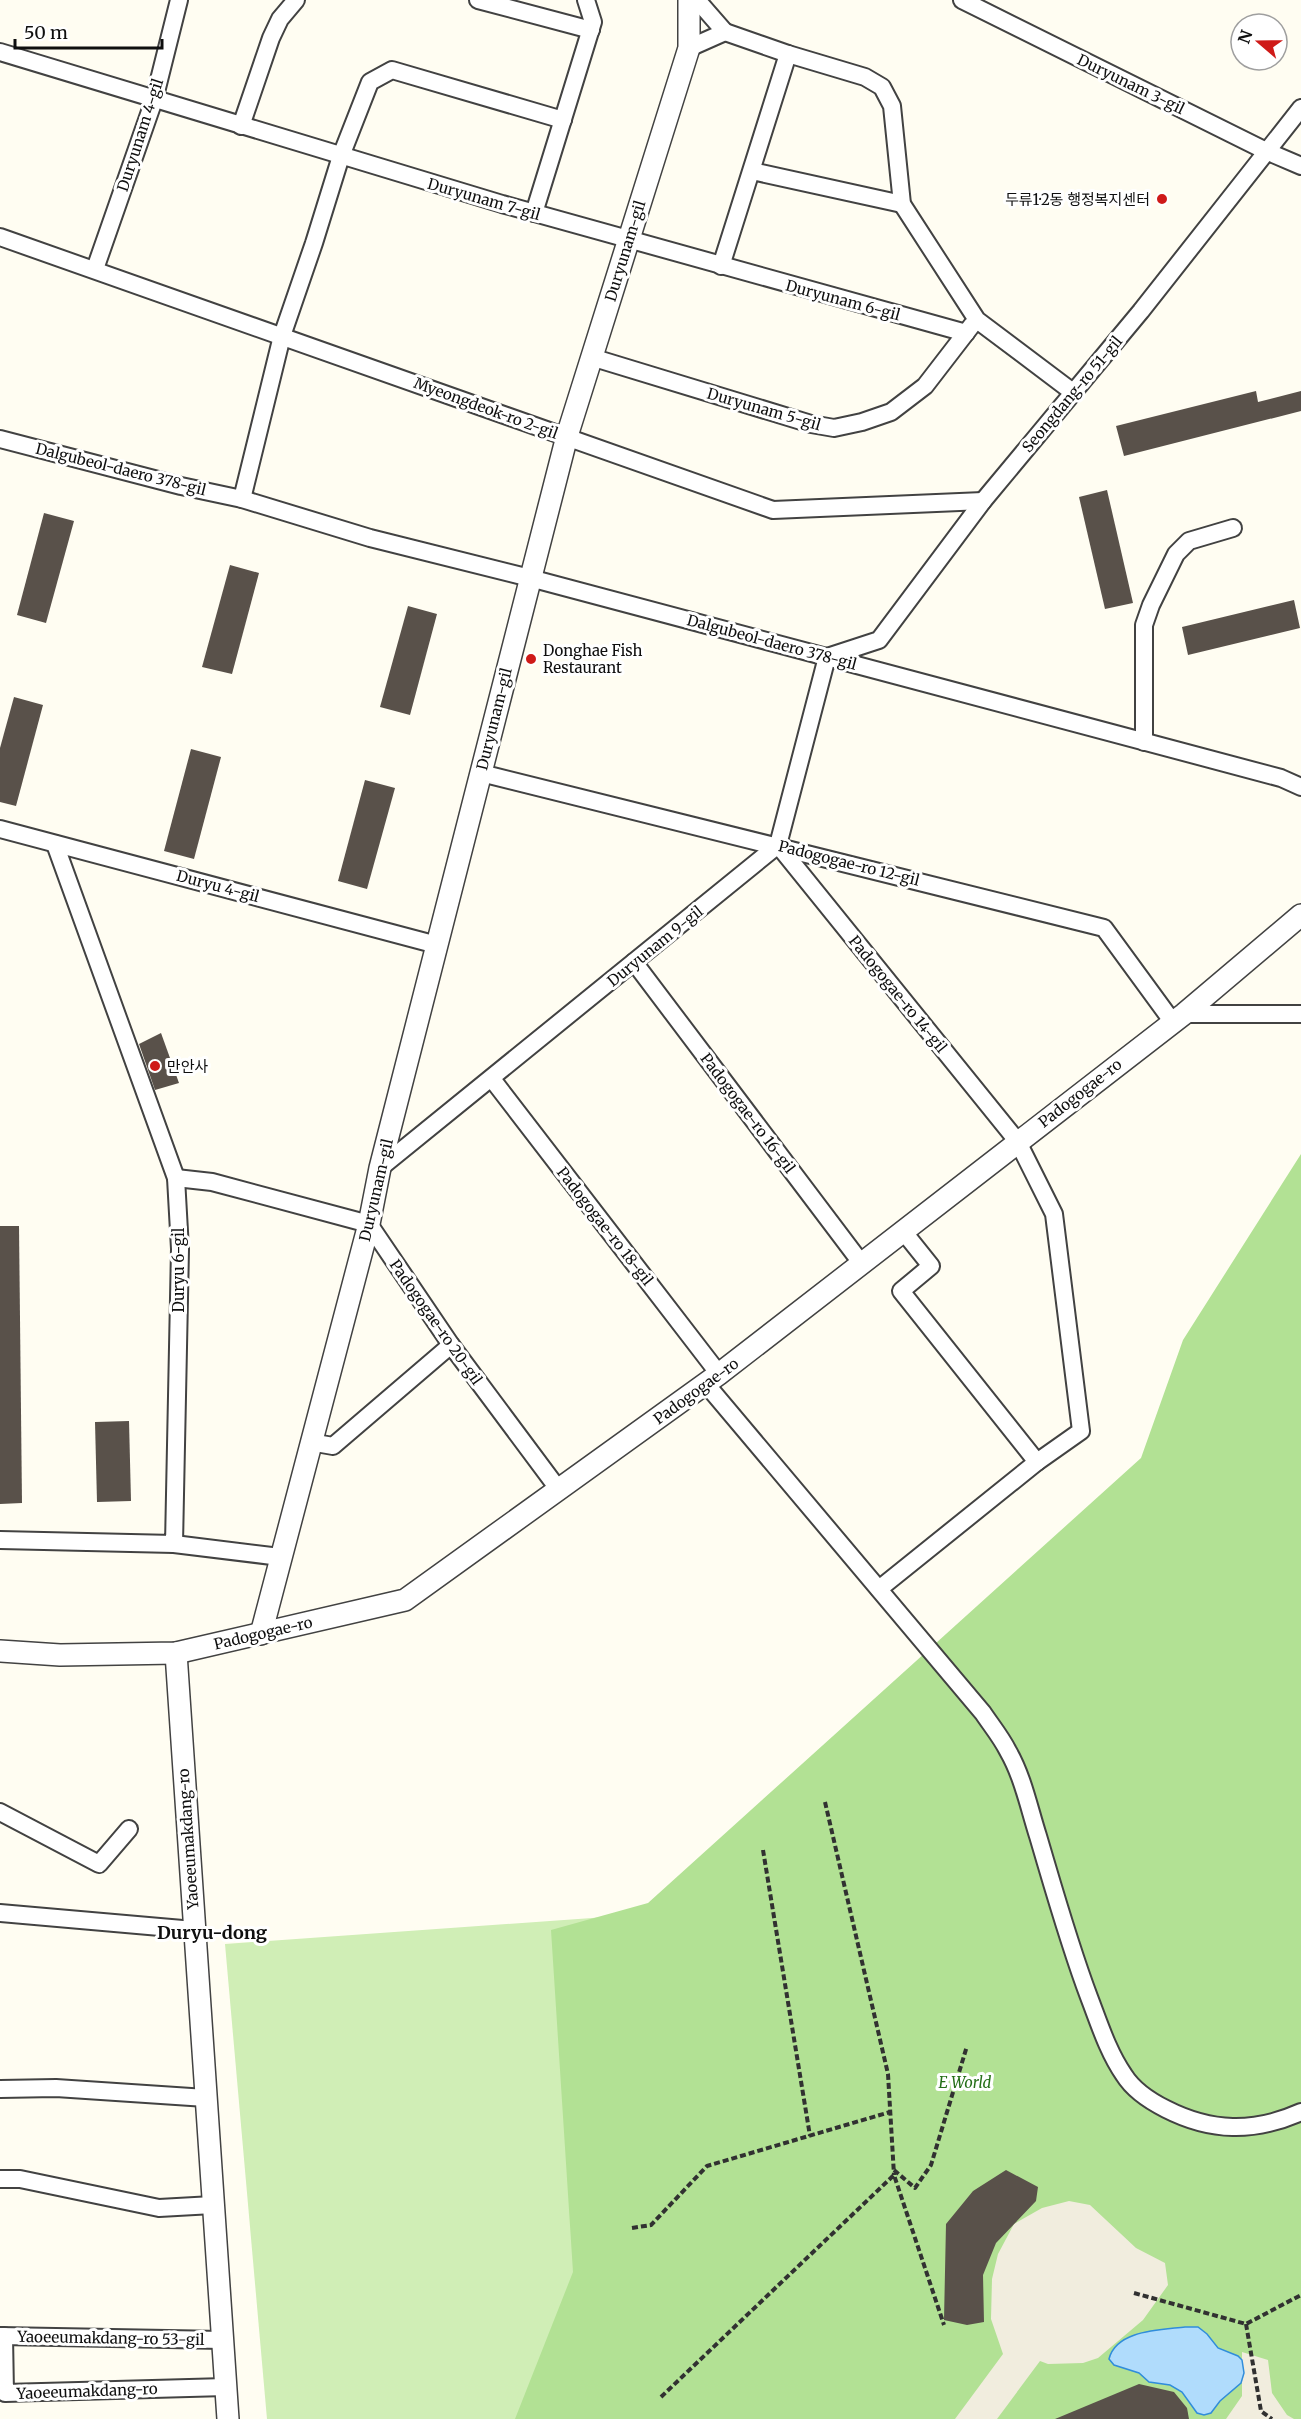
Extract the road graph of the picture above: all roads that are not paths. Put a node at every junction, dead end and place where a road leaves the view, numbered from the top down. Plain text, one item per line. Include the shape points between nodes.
1 (179, 0) edge
2 (296, 0) edge
3 (478, 0) edge
4 (586, 0) edge
5 (689, 0) edge
6 (697, 0) edge
7 (962, 0) edge
8 (591, 30) junction
9 (725, 32) junction
10 (689, 48) junction
11 (0, 52) edge
12 (788, 54) junction
13 (154, 99) junction
14 (1301, 108) edge
15 (563, 120) junction
16 (241, 126) junction
17 (1266, 151) junction
18 (341, 156) junction
19 (1301, 166) edge
20 (752, 171) junction
21 (902, 204) junction
22 (534, 213) junction
23 (0, 237) edge
24 (628, 240) junction
25 (722, 266) junction
26 (95, 269) junction
27 (977, 320) junction
28 (966, 333) junction
29 (282, 336) junction
30 (591, 357) junction
31 (1074, 393) junction
32 (567, 436) junction
33 (0, 439) edge
34 (242, 499) junction
35 (983, 501) junction
36 (1233, 528) dead end
37 (530, 578) junction
38 (827, 657) junction
39 (1144, 742) junction
40 (480, 773) junction
41 (1301, 787) edge
42 (0, 829) edge
43 (55, 844) junction
44 (778, 845) junction
45 (1301, 915) edge
46 (437, 945) junction
47 (634, 962) junction
48 (1301, 1014) edge
49 (1178, 1018) junction
50 (492, 1079) junction
51 (1018, 1142) junction
52 (380, 1168) junction
53 (176, 1178) junction
54 (369, 1224) junction
55 (903, 1231) junction
56 (862, 1264) junction
57 (450, 1346) junction
58 (713, 1379) junction
59 (310, 1442) junction
60 (1037, 1462) junction
61 (559, 1490) junction
62 (0, 1540) edge
63 (174, 1544) junction
64 (280, 1557) junction
65 (879, 1589) junction
66 (261, 1634) junction
67 (0, 1651) edge
68 (176, 1653) junction
69 (0, 1812) edge
70 (129, 1829) dead end
71 (0, 1913) edge
72 (194, 1930) junction
73 (0, 2089) edge
74 (206, 2098) junction
75 (1301, 2112) edge
76 (0, 2179) edge
77 (213, 2205) junction
78 (2, 2336) edge
79 (223, 2340) junction
80 (226, 2387) junction
81 (228, 2419) edge

1 - 13 street, Duryunam 4-gil
2 - 16 street via 271,38
3 - 8 street
4 - 8 street via 593,22
5 - 10 street, Duryunam-gil
6 - 9 street
7 - 17 street, Duryunam 3-gil
8 - 15 street
9 - 10 street
9 - 12 street
10 - 24 street, Duryunam-gil
11 - 13 street, Duryunam 7-gil
12 - 20 street
12 - 21 street via 865,77 882,87 892,106
13 - 16 street, Duryunam 7-gil
13 - 26 street, Duryunam 4-gil
14 - 17 street, Seongdang-ro 51-gil
15 - 18 street via 392,70 370,82
15 - 22 street
16 - 18 street, Duryunam 7-gil
17 - 19 street, Duryunam 3-gil
17 - 31 street, Seongdang-ro 51-gil
18 - 22 street, Duryunam 7-gil
18 - 29 street
20 - 21 street
20 - 25 street
21 - 27 street
22 - 24 street, Duryunam 7-gil
23 - 26 street, Myeongdeok-ro 2-gil
24 - 25 street, Duryunam 6-gil
24 - 30 street, Duryunam-gil
25 - 28 street, Duryunam 6-gil
26 - 29 street, Myeongdeok-ro 2-gil
27 - 28 street, Duryunam 5-gil
27 - 31 street
28 - 30 street, Duryunam 5-gil via 925,386 891,412 834,428
29 - 32 street, Myeongdeok-ro 2-gil
29 - 34 street
30 - 32 street, Duryunam-gil
31 - 35 street, Seongdang-ro 51-gil
32 - 35 street, Myeongdeok-ro 2-gil via 773,510
32 - 37 street, Duryunam-gil
33 - 34 street, Dalgubeol-daero 378-gil
34 - 37 street, Dalgubeol-daero 378-gil via 370,538
35 - 38 street, Seongdang-ro 51-gil via 879,640
36 - 39 street via 1184,545 1150,605 1144,625
37 - 38 street, Dalgubeol-daero 378-gil
37 - 40 street, Duryunam-gil
38 - 39 street, Dalgubeol-daero 378-gil
38 - 44 street
39 - 41 street, Dalgubeol-daero 378-gil via 1281,778
40 - 44 street, Padogogae-ro 12-gil
40 - 46 street, Duryunam-gil
42 - 43 street, Duryu 4-gil
43 - 46 street, Duryu 4-gil
43 - 53 street, Duryu 6-gil
44 - 47 street, Duryunam 9-gil
44 - 49 street, Padogogae-ro 12-gil via 1104,928
44 - 51 street, Padogogae-ro 14-gil
45 - 49 street, Padogogae-ro
46 - 52 street, Duryunam-gil
47 - 50 street, Duryunam 9-gil
47 - 56 street, Padogogae-ro 16-gil
48 - 49 street
49 - 51 street, Padogogae-ro
50 - 52 street, Duryunam 9-gil
50 - 58 street, Padogogae-ro 18-gil
51 - 55 street, Padogogae-ro
51 - 60 street, Padogogae-ro 14-gil via 1054,1214 1081,1431
52 - 54 street, Duryunam-gil
53 - 54 street via 213,1182
53 - 63 street, Duryu 6-gil via 180,1249
54 - 57 street, Padogogae-ro 20-gil
54 - 59 street, Duryunam-gil
55 - 56 street, Padogogae-ro
55 - 60 street via 931,1266 900,1291
56 - 58 street, Padogogae-ro
57 - 59 street via 333,1446
57 - 61 street, Padogogae-ro 20-gil
58 - 61 street, Padogogae-ro
58 - 65 street, Padogogae-ro 18-gil
59 - 64 street, Duryunam-gil
60 - 65 street
61 - 66 street, Padogogae-ro via 405,1600
62 - 63 street
63 - 64 street
64 - 66 street, Duryunam-gil
65 - 75 street, Padogogae-ro 18-gil via 983,1713 1008,1751 1023,1786 1077,1965 1104,2038 1125,2077 1155,2104 1213,2127 1245,2128 1282,2121
66 - 68 street, Padogogae-ro
67 - 68 street, Padogogae-ro via 60,1655
68 - 72 street, Yaoeeumakdang-ro
69 - 70 street via 99,1864
71 - 72 street
72 - 74 street, Yaoeeumakdang-ro
73 - 74 street via 56,2088
74 - 77 street, Yaoeeumakdang-ro
76 - 77 street via 20,2179 159,2208
77 - 79 street, Yaoeeumakdang-ro
78 - 79 street, Yaoeeumakdang-ro 53-gil
78 - 80 street, Yaoeeumakdang-ro via 5,2393
79 - 80 street, Yaoeeumakdang-ro
80 - 81 street, Yaoeeumakdang-ro

